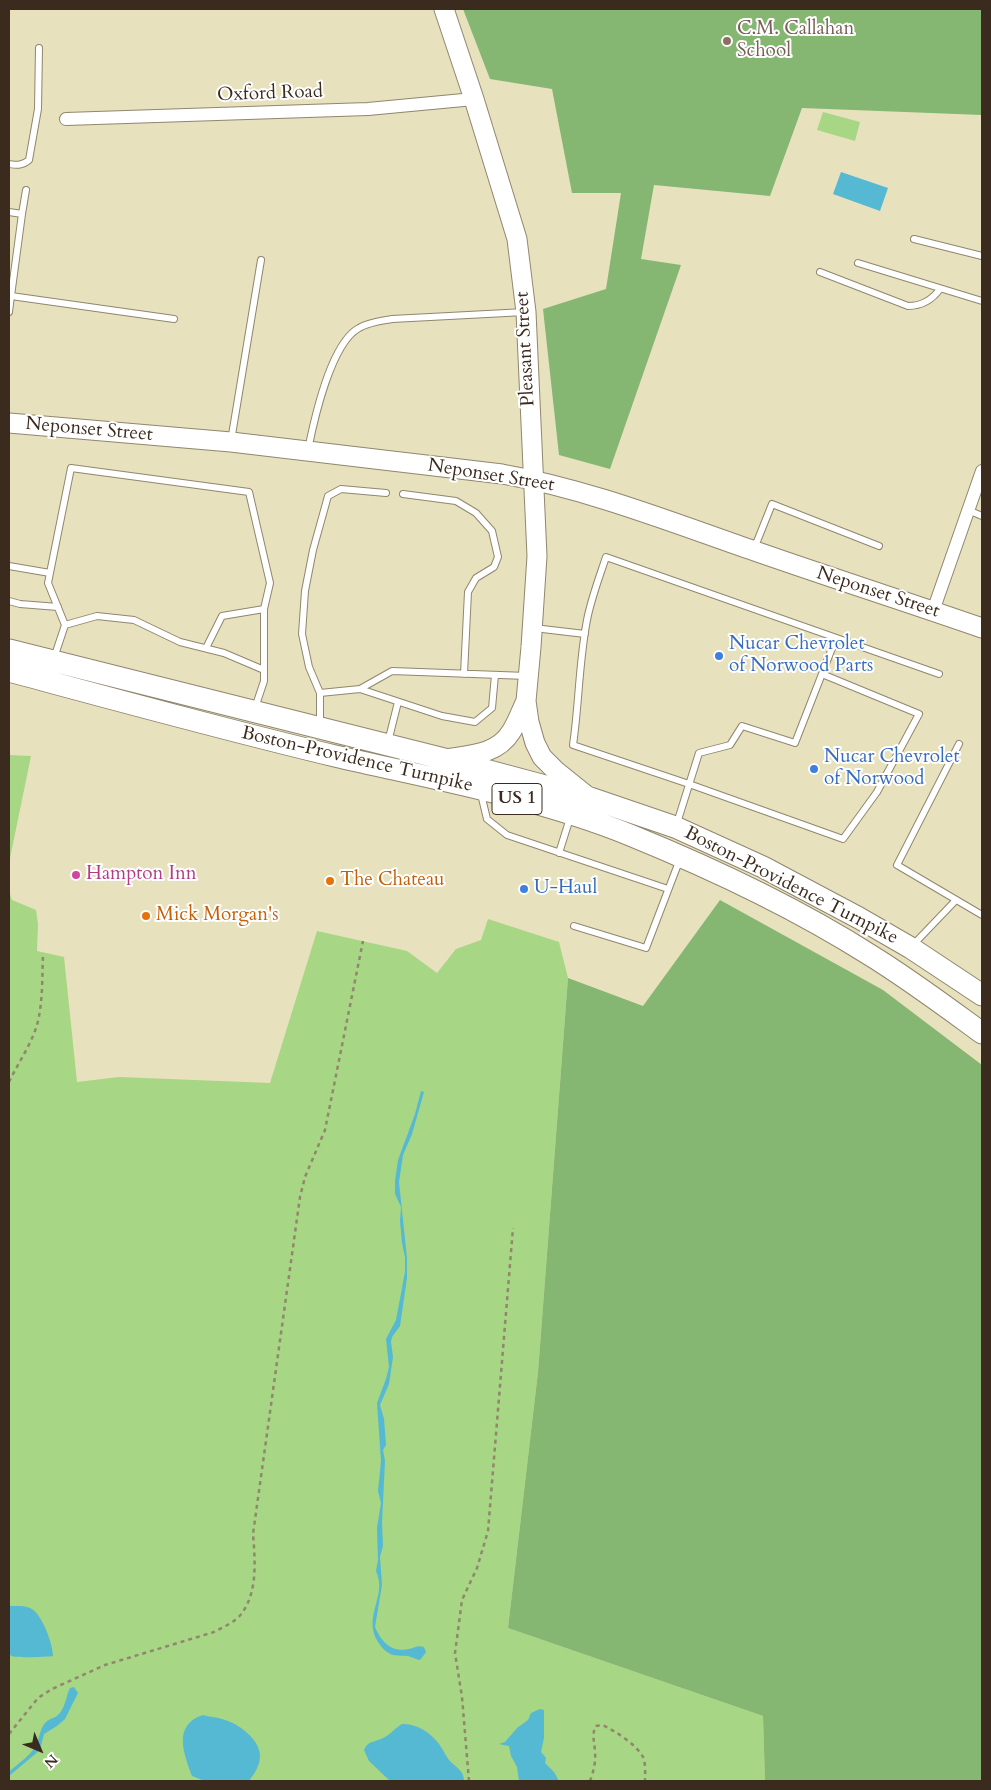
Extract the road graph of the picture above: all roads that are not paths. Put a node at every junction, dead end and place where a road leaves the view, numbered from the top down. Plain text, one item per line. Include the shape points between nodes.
1 (444, 9) edge
2 (39, 48) dead end
3 (474, 99) junction
4 (66, 119) dead end
5 (9, 164) edge
6 (26, 190) dead end
7 (9, 212) edge
8 (22, 214) junction
9 (914, 239) dead end
10 (982, 256) edge
11 (261, 260) dead end
12 (858, 263) dead end
13 (820, 272) dead end
14 (940, 288) junction
15 (11, 296) junction
16 (982, 301) edge
17 (9, 312) edge
18 (526, 312) junction
19 (174, 319) dead end
20 (9, 423) edge
21 (231, 442) junction
22 (307, 451) junction
23 (982, 471) edge
24 (533, 480) junction
25 (386, 493) dead end
26 (403, 494) dead end
27 (968, 510) junction
28 (982, 516) edge
29 (879, 546) dead end
30 (753, 551) junction
31 (9, 566) edge
32 (50, 573) junction
33 (9, 601) edge
34 (58, 608) junction
35 (264, 609) junction
36 (933, 611) junction
37 (65, 624) junction
38 (533, 628) junction
39 (982, 628) edge
40 (585, 634) junction
41 (836, 638) junction
42 (206, 648) junction
43 (9, 650) edge
44 (53, 661) junction
45 (264, 670) junction
46 (9, 671) edge
47 (464, 674) junction
48 (822, 674) junction
49 (939, 674) dead end
50 (495, 675) junction
51 (529, 676) junction
52 (360, 689) junction
53 (320, 693) junction
54 (526, 701) junction
55 (398, 702) junction
56 (254, 711) junction
57 (320, 728) junction
58 (959, 744) dead end
59 (387, 745) junction
60 (444, 759) junction
61 (689, 784) junction
62 (480, 790) junction
63 (590, 798) junction
64 (571, 814) junction
65 (675, 827) junction
66 (559, 853) junction
67 (680, 858) junction
68 (668, 889) junction
69 (956, 900) junction
70 (982, 915) edge
71 (574, 926) dead end
72 (911, 948) junction
73 (982, 995) edge
74 (982, 1033) edge

1 - 3 street, Pleasant Street
2 - 5 lane via 38,109 29,160 19,166
3 - 4 street, Oxford Road via 368,110
3 - 18 street, Pleasant Street via 517,239
6 - 8 lane
7 - 8 lane
8 - 15 lane
9 - 10 lane
11 - 21 lane
12 - 14 lane
13 - 14 lane via 908,306 924,303
14 - 16 lane
15 - 17 lane
15 - 19 lane
18 - 22 lane via 392,319 358,328 335,359 319,401
18 - 24 street, Pleasant Street
20 - 21 street, Neponset Street
21 - 22 street, Neponset Street
22 - 24 street, Neponset Street
23 - 27 street
24 - 30 street, Neponset Street via 661,518
24 - 38 street, Pleasant Street via 537,556
25 - 53 lane via 341,489 328,496 313,550 302,634 309,666
26 - 47 lane via 456,502 476,513 492,531 498,557 494,567 476,578 468,592
27 - 28 lane
27 - 36 street
29 - 30 lane via 772,504
30 - 36 street, Neponset Street
31 - 32 lane
32 - 34 lane via 48,583
32 - 35 lane via 71,468 250,492 270,583
33 - 34 lane
34 - 37 lane
35 - 42 lane via 222,616
35 - 45 lane
36 - 39 street, Neponset Street
37 - 42 lane via 97,616 134,620 180,642
37 - 44 lane
38 - 40 lane
38 - 51 street, Pleasant Street
40 - 41 lane via 606,557
40 - 61 lane via 573,746
41 - 48 lane
41 - 49 lane
42 - 45 lane
43 - 44 main road, Boston-Providence Turnpike / US 1
44 - 56 main road, Boston-Providence Turnpike / US 1
45 - 56 lane via 264,681
46 - 62 main road, Boston-Providence Turnpike / US 1 via 259,738
47 - 50 lane
47 - 52 lane via 392,671
48 - 61 lane via 794,743 742,726 730,745 699,753
48 - 61 lane via 919,714 877,792 843,839
50 - 51 lane
50 - 55 lane via 492,708 475,722
51 - 54 street, Pleasant Street
52 - 53 lane
52 - 55 lane
53 - 57 lane
54 - 60 street, Pleasant Street via 510,734 500,744 490,751
54 - 63 street, Pleasant Street via 531,729 542,757
55 - 59 lane
56 - 57 main road, Boston-Providence Turnpike / US 1
57 - 59 main road, Boston-Providence Turnpike / US 1
58 - 69 lane via 898,865
59 - 60 main road, Boston-Providence Turnpike / US 1
60 - 63 main road, Boston-Providence Turnpike / US 1
61 - 65 lane
62 - 64 main road, Boston-Providence Turnpike / US 1
62 - 66 lane via 487,819 507,835
63 - 65 main road, Boston-Providence Turnpike / US 1
64 - 66 lane
64 - 67 main road, Boston-Providence Turnpike / US 1
65 - 72 main road, Boston-Providence Turnpike / US 1 via 762,867
66 - 68 lane
67 - 68 lane
67 - 74 main road, Boston-Providence Turnpike / US 1 via 768,898 868,953
68 - 71 lane via 646,948
69 - 70 lane
69 - 72 lane
72 - 73 main road, Boston-Providence Turnpike / US 1

